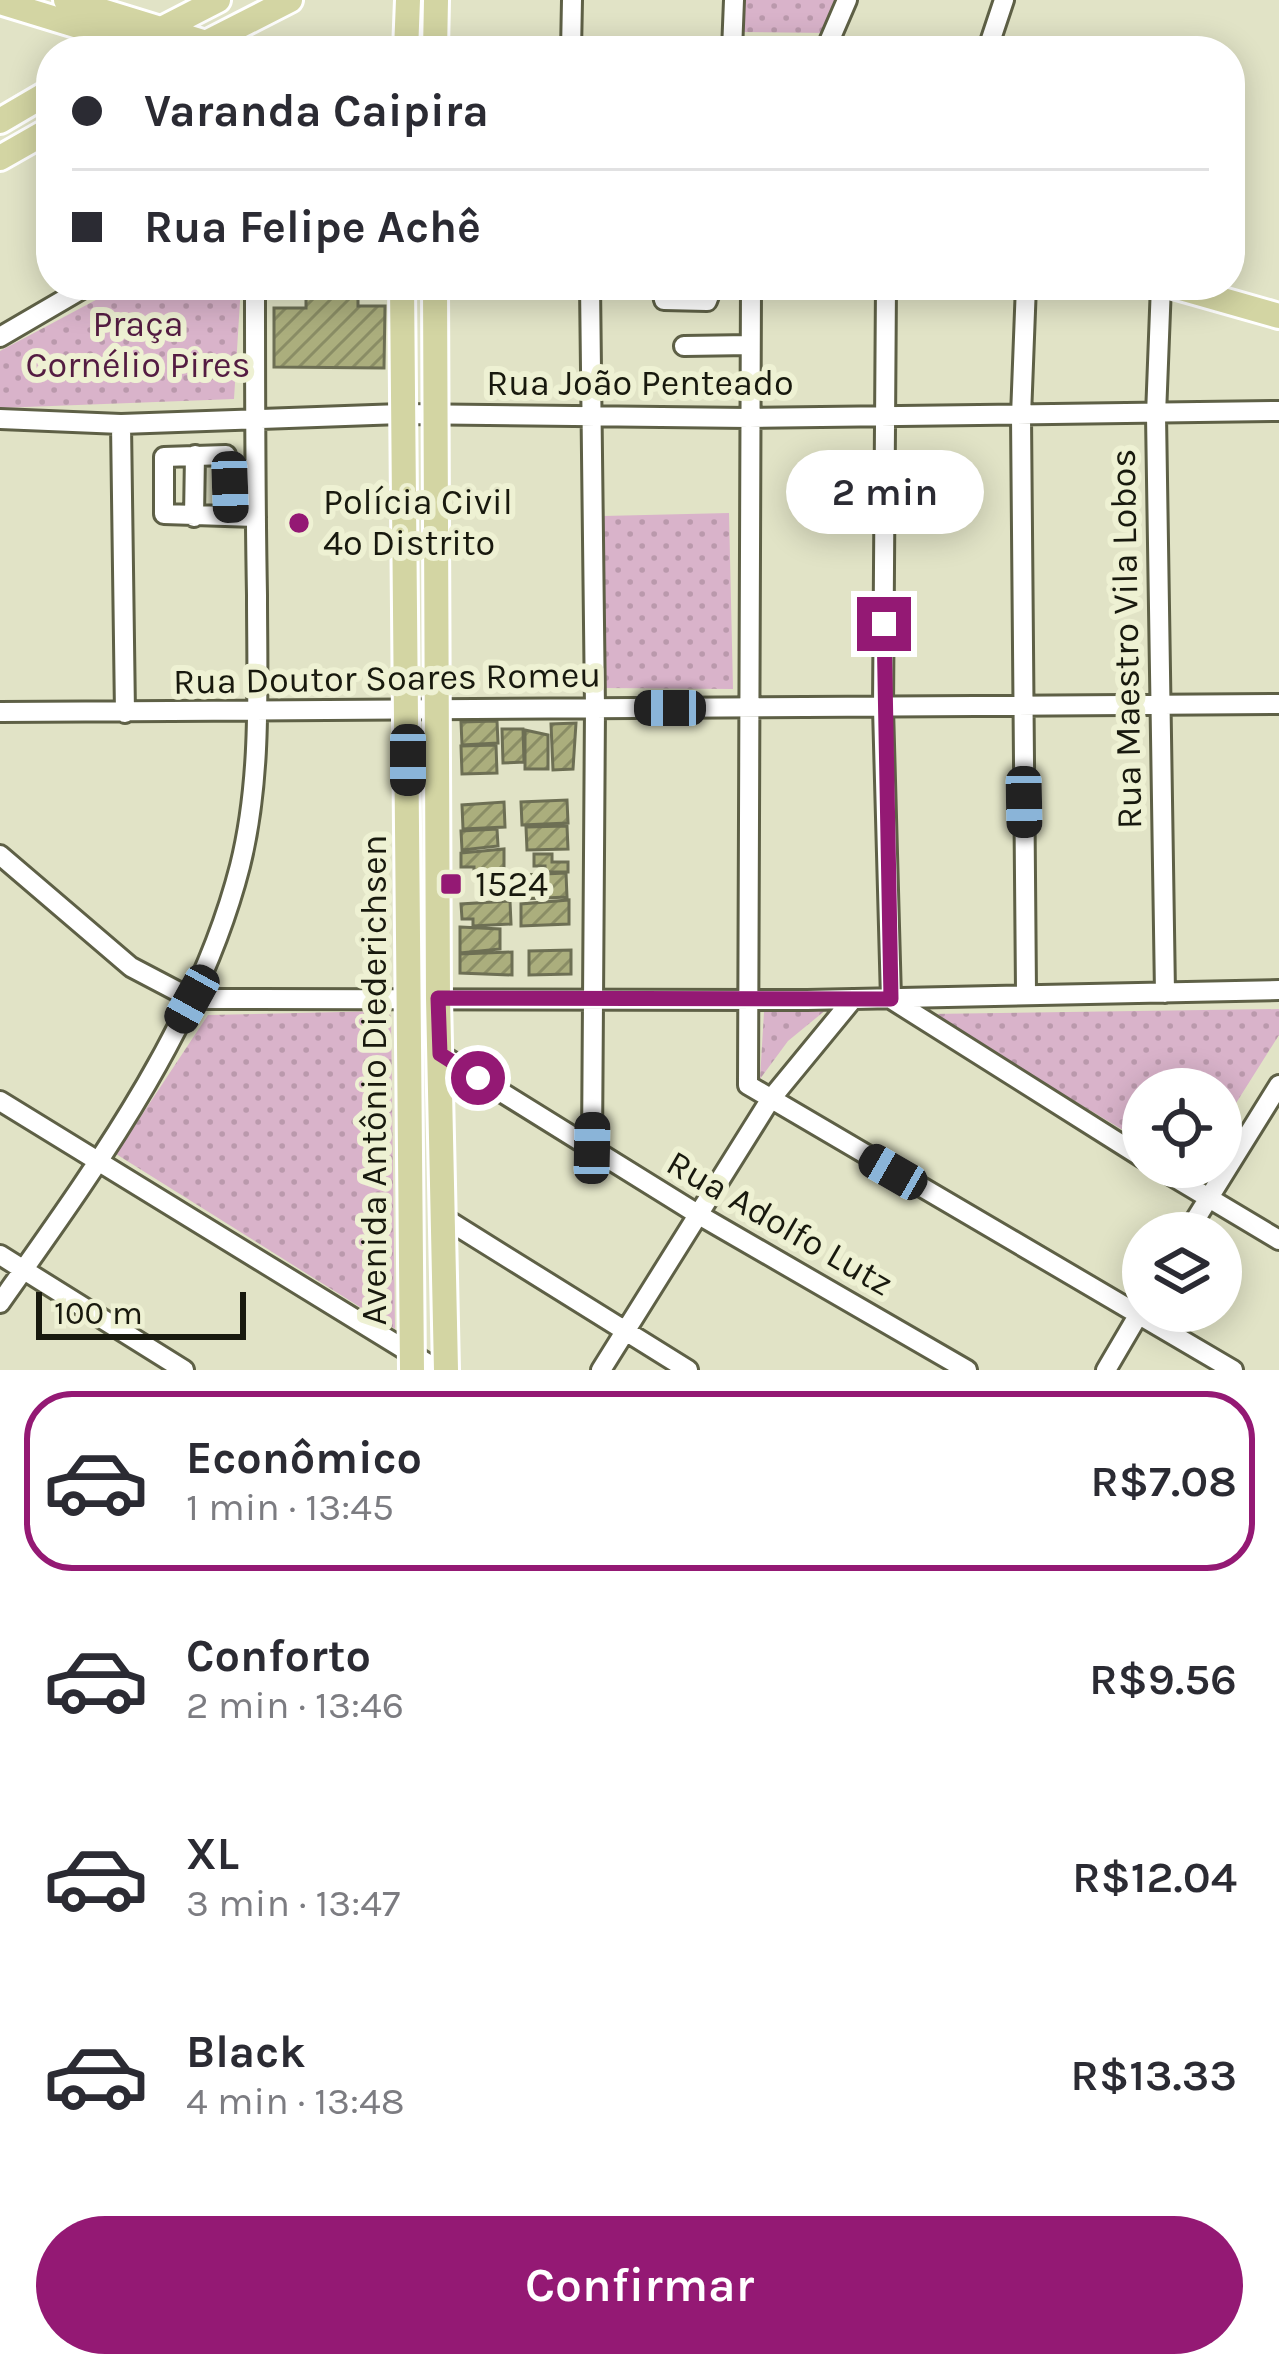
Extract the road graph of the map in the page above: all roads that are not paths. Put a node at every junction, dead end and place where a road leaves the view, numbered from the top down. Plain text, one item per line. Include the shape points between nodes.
1 (218, 0) edge
2 (290, 0) edge
3 (408, 0) edge
4 (436, 0) edge
5 (572, 0) edge
6 (734, 0) edge
7 (847, 0) edge
8 (1004, 0) edge
9 (0, 2) edge
10 (81, 2) edge
11 (95, 36) edge
12 (151, 36) edge
13 (165, 36) edge
14 (219, 36) edge
15 (407, 36) edge
16 (435, 36) edge
17 (571, 36) edge
18 (733, 36) edge
19 (831, 36) edge
20 (992, 36) edge
21 (36, 100) edge
22 (0, 121) edge
23 (36, 138) edge
24 (0, 158) edge
25 (63, 300) edge
26 (255, 300) edge
27 (402, 300) edge
28 (436, 300) edge
29 (590, 300) edge
30 (664, 300) edge
31 (707, 300) edge
32 (751, 300) edge
33 (886, 300) edge
34 (1025, 300) edge
35 (1165, 300) edge
36 (1221, 300) edge
37 (1279, 316) edge
38 (0, 337) edge
39 (684, 346) dead end
40 (750, 346) junction
41 (1279, 411) edge
42 (401, 414) junction
43 (436, 414) junction
44 (885, 414) junction
45 (1156, 415) junction
46 (1021, 416) junction
47 (589, 417) junction
48 (749, 418) junction
49 (0, 419) edge
50 (255, 422) junction
51 (121, 424) junction
52 (194, 455) junction
53 (194, 517) junction
54 (231, 517) junction
55 (256, 517) junction
56 (1279, 704) edge
57 (883, 707) junction
58 (1023, 707) junction
59 (1160, 707) junction
60 (595, 708) junction
61 (752, 708) junction
62 (438, 711) junction
63 (0, 712) edge
64 (407, 712) junction
65 (125, 713) junction
66 (258, 714) junction
67 (0, 855) edge
68 (1279, 990) edge
69 (1027, 992) junction
70 (1165, 993) junction
71 (409, 998) junction
72 (438, 998) junction
73 (192, 999) junction
74 (854, 999) junction
75 (891, 999) junction
76 (594, 1000) junction
77 (751, 1000) junction
78 (440, 1054) junction
79 (1279, 1085) edge
80 (770, 1100) junction
81 (0, 1101) edge
82 (1122, 1145) edge
83 (592, 1148) junction
84 (97, 1160) junction
85 (1193, 1188) edge
86 (1208, 1197) junction
87 (1199, 1212) edge
88 (699, 1215) junction
89 (442, 1216) junction
90 (1279, 1240) edge
91 (0, 1255) edge
92 (23, 1270) junction
93 (1122, 1300) edge
94 (0, 1303) edge
95 (625, 1332) junction
96 (1129, 1332) edge
97 (1174, 1332) edge
98 (412, 1362) edge
99 (184, 1370) edge
100 (442, 1370) edge
101 (602, 1370) edge
102 (688, 1370) edge
103 (967, 1370) edge
104 (1106, 1370) edge
105 (1233, 1370) edge

1 - 13 main road
2 - 14 main road
3 - 15 main road
4 - 16 main road
5 - 17 street
6 - 18 street
7 - 19 street
8 - 20 street
9 - 11 main road
10 - 12 main road
21 - 22 main road
23 - 24 main road
25 - 38 street
26 - 50 street
27 - 42 main road, Avenida Antônio Diederichsen
28 - 43 main road, Avenida Antônio Diederichsen
29 - 47 street
30 - 31 street
32 - 40 street
33 - 44 street
34 - 46 street
35 - 45 street, Rua Maestro Vila Lobos
36 - 37 main road
39 - 40 street
40 - 48 street
41 - 45 street, Rua João Penteado
42 - 43 street, Rua João Penteado
42 - 50 street, Rua João Penteado
42 - 64 main road, Avenida Antônio Diederichsen
43 - 47 street, Rua João Penteado
43 - 62 main road, Avenida Antônio Diederichsen
44 - 46 street, Rua João Penteado
44 - 48 street, Rua João Penteado
44 - 57 street
45 - 46 street, Rua João Penteado
45 - 59 street, Rua Maestro Vila Lobos
46 - 58 street
47 - 48 street, Rua João Penteado
47 - 60 street
48 - 61 street
49 - 51 street, Rua João Penteado
50 - 51 street, Rua João Penteado
50 - 55 street
51 - 65 street
52 - 53 street
52 - 53 street via 161,462 164,514
52 - 54 street via 229,458
53 - 54 street
54 - 55 street
55 - 66 street
56 - 59 street, Rua Doutor Soares Romeu
57 - 58 street, Rua Doutor Soares Romeu
57 - 61 street, Rua Doutor Soares Romeu
57 - 75 street
58 - 59 street, Rua Doutor Soares Romeu
58 - 69 street
59 - 70 street, Rua Maestro Vila Lobos
60 - 61 street, Rua Doutor Soares Romeu
60 - 62 street, Rua Doutor Soares Romeu
60 - 76 street
61 - 77 street
62 - 64 street, Rua Doutor Soares Romeu
62 - 72 main road, Avenida Antônio Diederichsen
63 - 65 street, Rua Doutor Soares Romeu
64 - 66 street, Rua Doutor Soares Romeu
64 - 71 main road, Avenida Antônio Diederichsen
65 - 66 street, Rua Doutor Soares Romeu
66 - 73 street via 240,866
67 - 73 street via 131,967
68 - 70 street
69 - 70 street
69 - 75 street
71 - 72 street
71 - 73 street
71 - 98 main road, Avenida Antônio Diederichsen
72 - 76 street
72 - 78 main road, Avenida Antônio Diederichsen
73 - 84 street
74 - 75 street
74 - 77 street
74 - 80 street
75 - 82 street
76 - 77 street
76 - 83 street
77 - 80 street via 748,1085
78 - 83 street, Rua Adolfo Lutz
78 - 89 main road, Avenida Antônio Diederichsen
79 - 86 street
80 - 88 street
80 - 93 street
81 - 84 street
83 - 88 street, Rua Adolfo Lutz
84 - 92 street
84 - 98 street
85 - 86 street
86 - 87 street
86 - 90 street
88 - 95 street
88 - 103 street, Rua Adolfo Lutz
89 - 95 street
89 - 100 main road, Avenida Antônio Diederichsen
91 - 92 street
92 - 94 street
92 - 99 street
95 - 101 street
95 - 102 street
96 - 104 street
97 - 105 street
98 - 100 street

